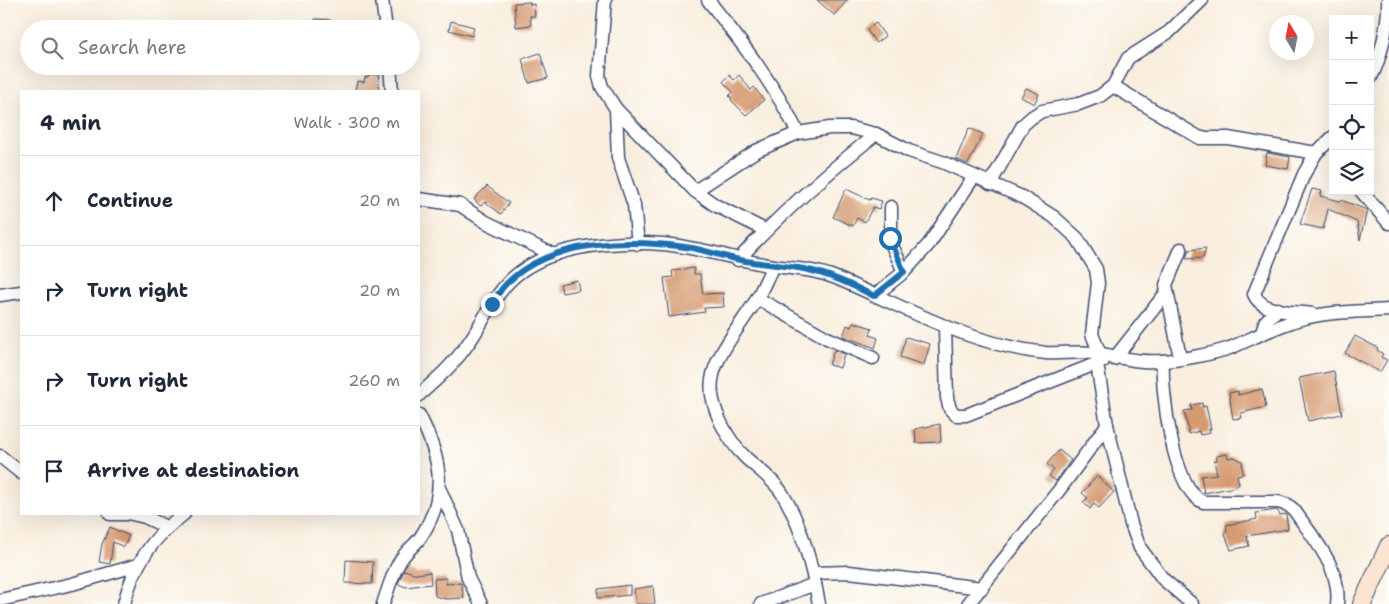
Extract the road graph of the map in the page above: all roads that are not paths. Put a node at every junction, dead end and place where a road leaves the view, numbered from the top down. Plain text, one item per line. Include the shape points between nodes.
1 (382, 0) edge
2 (708, 0) edge
3 (1202, 0) edge
4 (1388, 0) edge
5 (607, 1) edge
6 (385, 20) edge
7 (1374, 70) edge
8 (1389, 70) edge
9 (1374, 74) edge
10 (391, 75) edge
11 (1113, 86) junction
12 (392, 90) edge
13 (616, 109) junction
14 (798, 133) junction
15 (876, 134) junction
16 (1329, 141) edge
17 (1316, 153) junction
18 (973, 178) junction
19 (990, 184) junction
20 (695, 192) junction
21 (1365, 195) edge
22 (420, 199) edge
23 (891, 208) dead end
24 (1389, 223) edge
25 (765, 230) junction
26 (638, 244) junction
27 (1180, 249) dead end
28 (554, 255) junction
29 (738, 260) junction
30 (773, 266) junction
31 (904, 272) junction
32 (20, 292) edge
33 (1166, 293) junction
34 (0, 295) edge
35 (874, 296) junction
36 (757, 298) junction
37 (1278, 310) junction
38 (1389, 310) edge
39 (1319, 316) junction
40 (945, 328) junction
41 (1262, 333) junction
42 (873, 358) dead end
43 (1180, 358) junction
44 (1105, 359) junction
45 (1163, 361) junction
46 (420, 394) edge
47 (420, 417) edge
48 (1107, 425) junction
49 (0, 456) edge
50 (20, 472) edge
51 (440, 490) junction
52 (136, 515) edge
53 (183, 515) edge
54 (166, 528) junction
55 (1389, 546) edge
56 (138, 565) junction
57 (814, 579) junction
58 (982, 588) junction
59 (0, 600) edge
60 (124, 604) edge
61 (383, 604) edge
62 (481, 604) edge
63 (761, 604) edge
64 (819, 604) edge
65 (968, 604) edge
66 (1192, 604) edge
67 (1337, 604) edge
68 (1362, 604) edge

1 - 6 street
2 - 14 street via 758,63
3 - 11 street via 1168,32 1128,58
4 - 7 street via 1387,19
5 - 13 street via 599,76
8 - 9 street
10 - 12 street
11 - 17 street via 1200,138 1228,138
11 - 19 street via 1100,96 1042,111 1032,117 1023,126
13 - 20 street
13 - 26 street via 618,158 634,205
14 - 15 street via 852,128
14 - 20 street via 756,152
15 - 18 street
15 - 25 street
16 - 17 street
17 - 37 street via 1304,174 1254,294 1256,300
18 - 19 street
18 - 31 street via 929,244
19 - 44 street via 1022,197 1054,217 1077,238 1090,256 1098,283 1092,334
20 - 25 street
21 - 24 street
22 - 28 street via 460,205 486,222
23 - 31 street via 891,243
25 - 29 street
26 - 28 street via 599,246
26 - 29 street via 694,248
27 - 33 street via 1168,275
28 - 46 street via 539,260 506,284 469,344
29 - 30 street
30 - 35 street via 803,268 834,277
30 - 36 street
31 - 35 street
32 - 34 street
33 - 43 street
33 - 44 street
35 - 40 street
36 - 42 street via 827,338
36 - 57 street via 728,342 712,378 711,391 732,440 780,490 794,514
37 - 39 street
37 - 41 street via 1265,322
38 - 39 street
39 - 41 street via 1296,320
40 - 44 street via 1024,350
40 - 44 street via 947,398 956,415 966,416
41 - 43 street via 1227,349
43 - 45 street
44 - 45 street
44 - 48 street
45 - 67 street via 1161,381 1167,423 1194,497 1204,502 1278,502 1288,505 1334,574 1339,593
47 - 51 street via 437,459
48 - 58 street
48 - 66 street via 1140,548 1163,579
49 - 50 street
51 - 61 street via 432,517 419,539 400,560
51 - 62 street via 458,530 468,578
52 - 54 street
53 - 54 street
54 - 56 street
55 - 68 street
56 - 59 street via 55,589
56 - 60 street
57 - 58 street via 849,572
57 - 63 street
57 - 64 street
58 - 65 street

